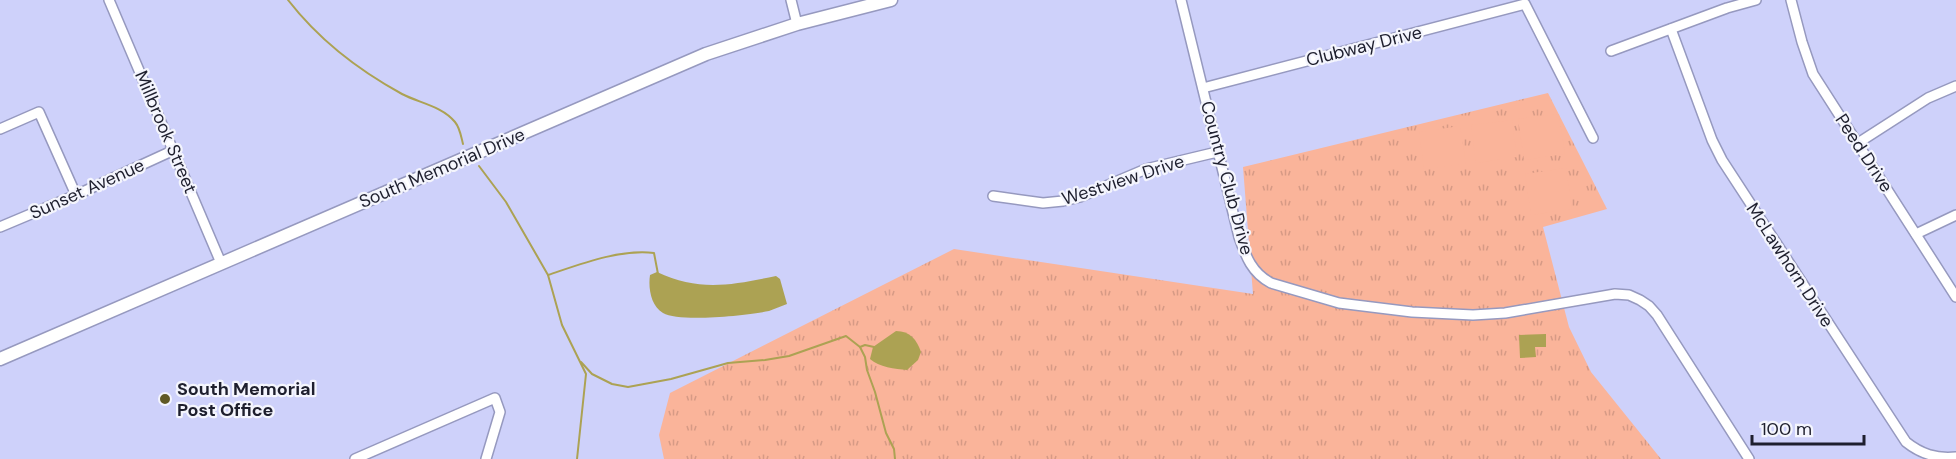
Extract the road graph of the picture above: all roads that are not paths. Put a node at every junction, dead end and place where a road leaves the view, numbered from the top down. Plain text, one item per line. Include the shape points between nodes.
1 (109, 0) edge
2 (791, 0) edge
3 (891, 0) edge
4 (1181, 0) edge
5 (1756, 0) edge
6 (1791, 0) edge
7 (798, 24) junction
8 (1671, 28) junction
9 (1611, 51) dead end
10 (1956, 86) edge
11 (1203, 88) junction
12 (0, 129) edge
13 (1593, 138) dead end
14 (1858, 143) junction
15 (174, 150) junction
16 (1217, 152) junction
17 (76, 195) junction
18 (993, 196) dead end
19 (1956, 215) edge
20 (0, 227) edge
21 (1916, 234) junction
22 (221, 264) junction
23 (1956, 297) edge
24 (0, 359) edge
25 (1956, 457) edge
26 (355, 459) edge
27 (486, 459) edge
28 (1749, 459) edge

1 - 15 street, Millbrook Street
2 - 7 street
3 - 7 main road, South Memorial Drive
4 - 11 street, Country Club Drive
5 - 8 street
6 - 14 street, Peed Drive via 1813,74
7 - 22 main road, South Memorial Drive via 706,54
8 - 9 street
8 - 25 street, McLawhorn Drive via 1722,160 1906,442 1932,459
10 - 14 street via 1928,98
11 - 13 street, Clubway Drive via 1525,4
11 - 16 street, Country Club Drive
12 - 17 street via 39,112
14 - 21 street, Peed Drive
15 - 17 street, Sunset Avenue
15 - 22 street, Millbrook Street
16 - 18 street, Westview Drive via 1146,169 1063,201 1043,203
16 - 28 street, Country Club Drive via 1244,251 1256,272 1271,283 1339,303 1449,315 1505,313 1606,295 1629,295 1644,302 1657,315
17 - 20 street, Sunset Avenue
19 - 21 street
21 - 23 street, Peed Drive
22 - 24 main road, South Memorial Drive
26 - 27 street via 495,398 500,412

